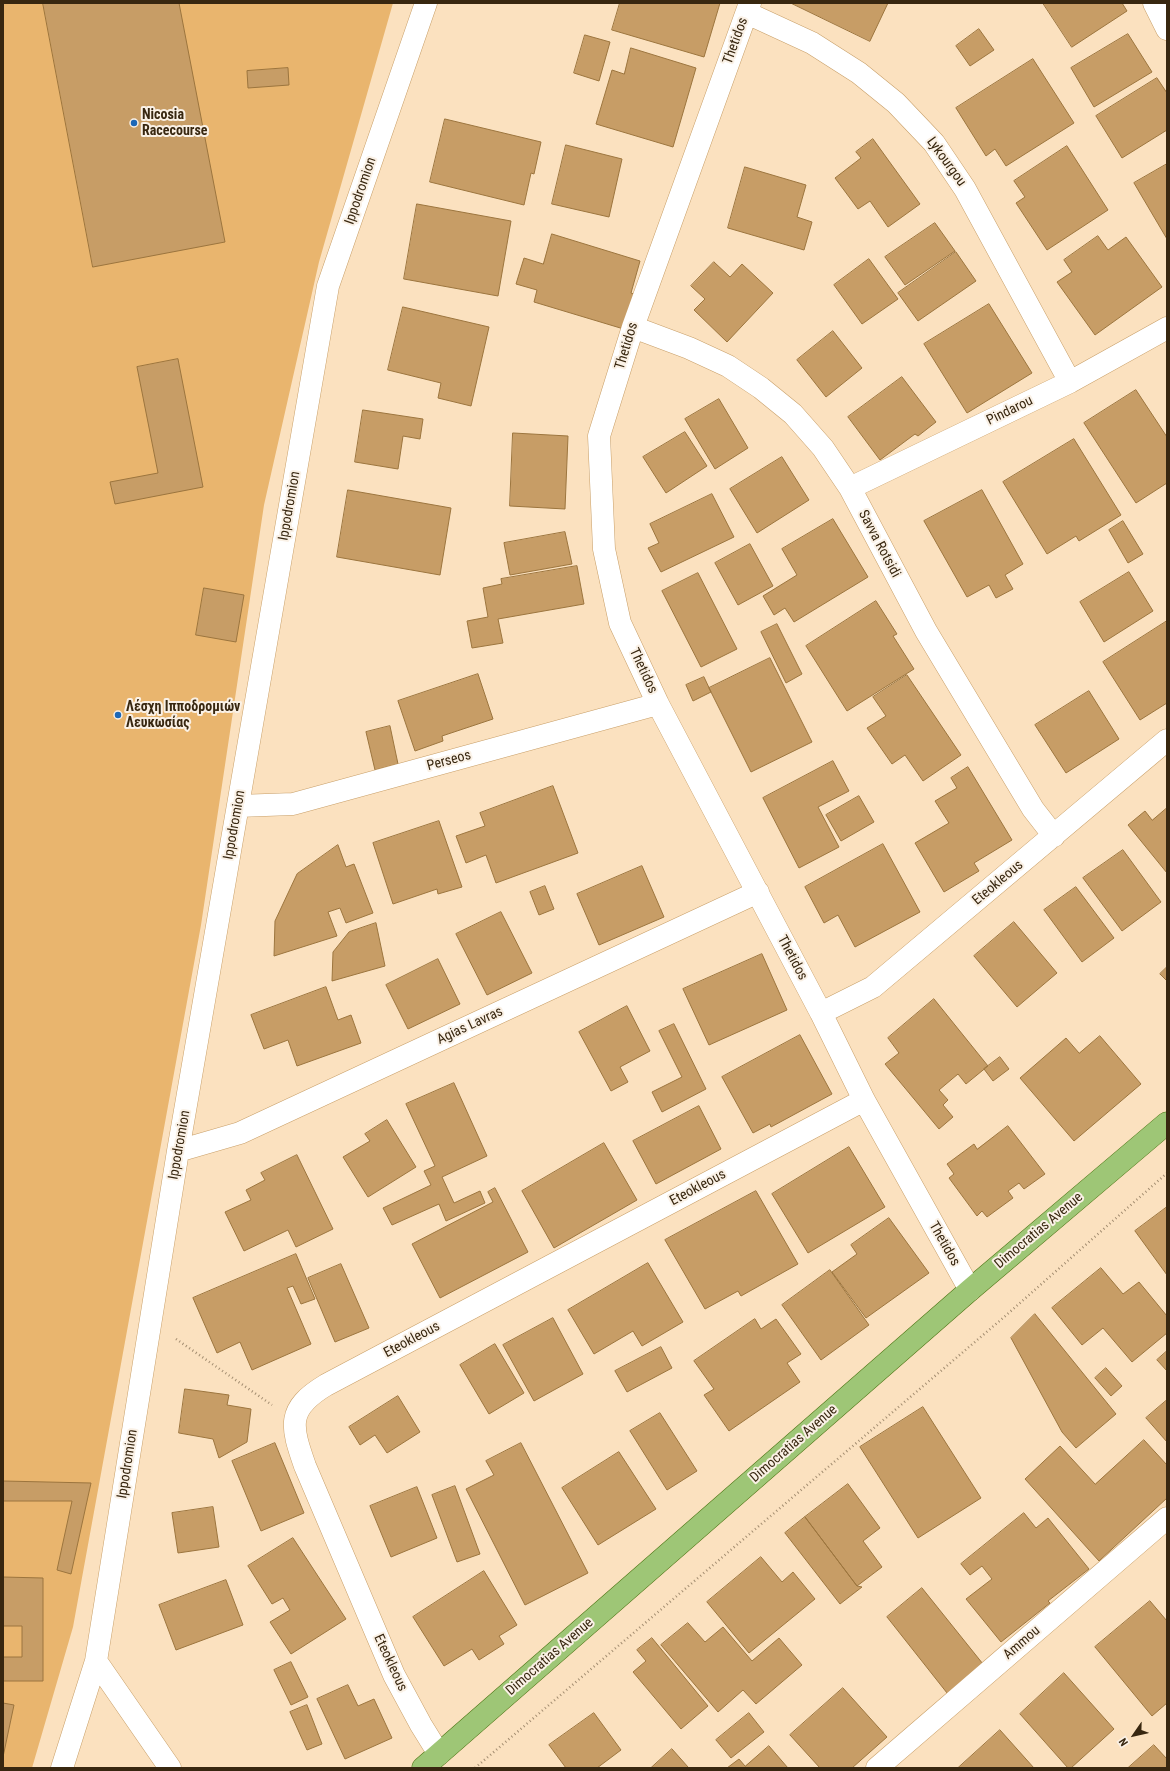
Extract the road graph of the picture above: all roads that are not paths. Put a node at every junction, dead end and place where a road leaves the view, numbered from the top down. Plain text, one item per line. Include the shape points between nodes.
1 (426, 3) edge
2 (1154, 3) edge
3 (748, 8) edge
4 (1167, 29) edge
5 (633, 326) junction
6 (1167, 328) edge
7 (1070, 382) junction
8 (850, 488) junction
9 (658, 704) junction
10 (1167, 740) edge
11 (238, 806) junction
12 (1054, 836) junction
13 (758, 892) junction
14 (821, 1013) junction
15 (864, 1100) junction
16 (1167, 1123) edge
17 (178, 1151) junction
18 (970, 1290) junction
19 (1167, 1518) edge
20 (96, 1661) junction
21 (431, 1761) edge
22 (62, 1768) edge
23 (170, 1768) edge
24 (877, 1768) edge

1 - 11 street, Ippodromion via 328,286
2 - 4 street
3 - 5 street, Thetidos
3 - 7 street, Lykourgou via 812,43 859,73 896,103 934,143 965,188
5 - 8 street, Savva Rotsidi via 728,366 761,388 793,414 823,448
5 - 9 street, Thetidos via 599,436 604,549 620,623
6 - 7 street, Pindarou
7 - 8 street, Pindarou
8 - 12 street, Savva Rotsidi via 926,632 1033,809
9 - 11 street, Perseos via 293,804
9 - 13 street, Thetidos
10 - 12 street, Eteokleous
11 - 17 street, Ippodromion
12 - 14 street, Eteokleous via 873,987
13 - 14 street, Thetidos
13 - 17 street, Agias Lavras via 240,1133
14 - 15 street, Thetidos
15 - 18 street, Thetidos
15 - 21 street, Eteokleous via 326,1385 311,1394 302,1404 294,1420 295,1437 305,1466 394,1675 421,1725
16 - 18 main road, Dimocratias Avenue
17 - 20 street, Ippodromion
18 - 21 main road, Dimocratias Avenue
19 - 24 street, Ammou
20 - 22 street, Ippodromion
20 - 23 street

